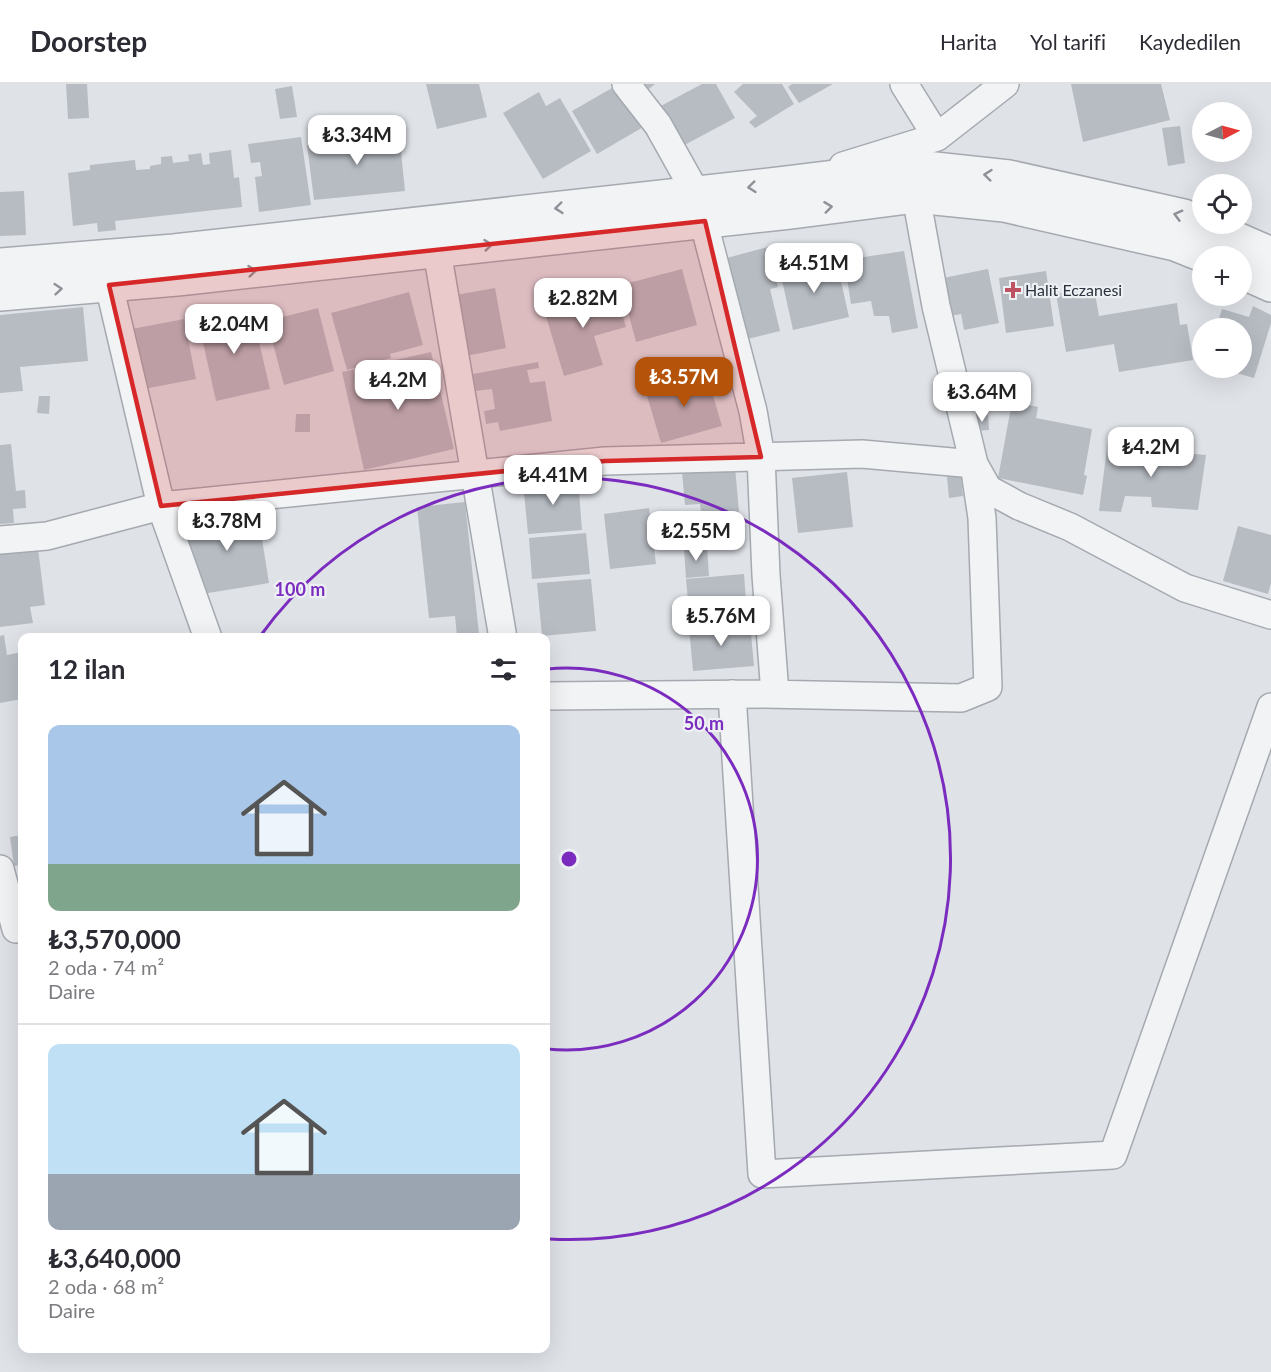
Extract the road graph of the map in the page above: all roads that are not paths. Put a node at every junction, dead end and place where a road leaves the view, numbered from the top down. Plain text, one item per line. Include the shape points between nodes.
1 (626, 84) edge
2 (904, 84) edge
3 (1005, 84) edge
4 (937, 137) junction
5 (787, 183) junction
6 (916, 196) junction
7 (700, 207) junction
8 (437, 250) junction
9 (1192, 251) edge
10 (1271, 254) edge
11 (0, 265) edge
12 (1252, 276) edge
13 (109, 285) junction
14 (1271, 285) edge
15 (0, 294) edge
16 (761, 457) junction
17 (974, 464) junction
18 (476, 475) junction
19 (162, 506) junction
20 (0, 540) edge
21 (1271, 615) edge
22 (206, 633) edge
23 (502, 633) edge
24 (732, 694) junction
25 (775, 694) junction
26 (550, 696) edge
27 (1271, 707) edge
28 (0, 869) edge
29 (16, 929) dead end

1 - 7 street via 658,125
2 - 4 street
3 - 4 street
4 - 5 street
5 -> 7 street
10 -> 5 street via 1184,216 1009,177 916,167
7 -> 6 street
6 - 9 street via 1004,205
6 - 17 street via 936,306
8 -> 7 street
7 -> 11 street
7 - 16 street via 753,411
13 -> 8 street
8 - 18 street
12 - 14 street
15 -> 13 street
13 - 19 street
16 - 17 street via 862,454
16 - 18 street via 604,461
16 - 25 street
17 - 21 street via 988,489 1019,506 1070,527 1185,588
17 - 25 street via 982,518 988,687 961,698
18 - 19 street
18 - 23 street
19 - 20 street via 47,536
19 - 22 street
24 - 25 street
24 - 26 street
24 - 27 street via 762,1174 1113,1155
28 - 29 street

